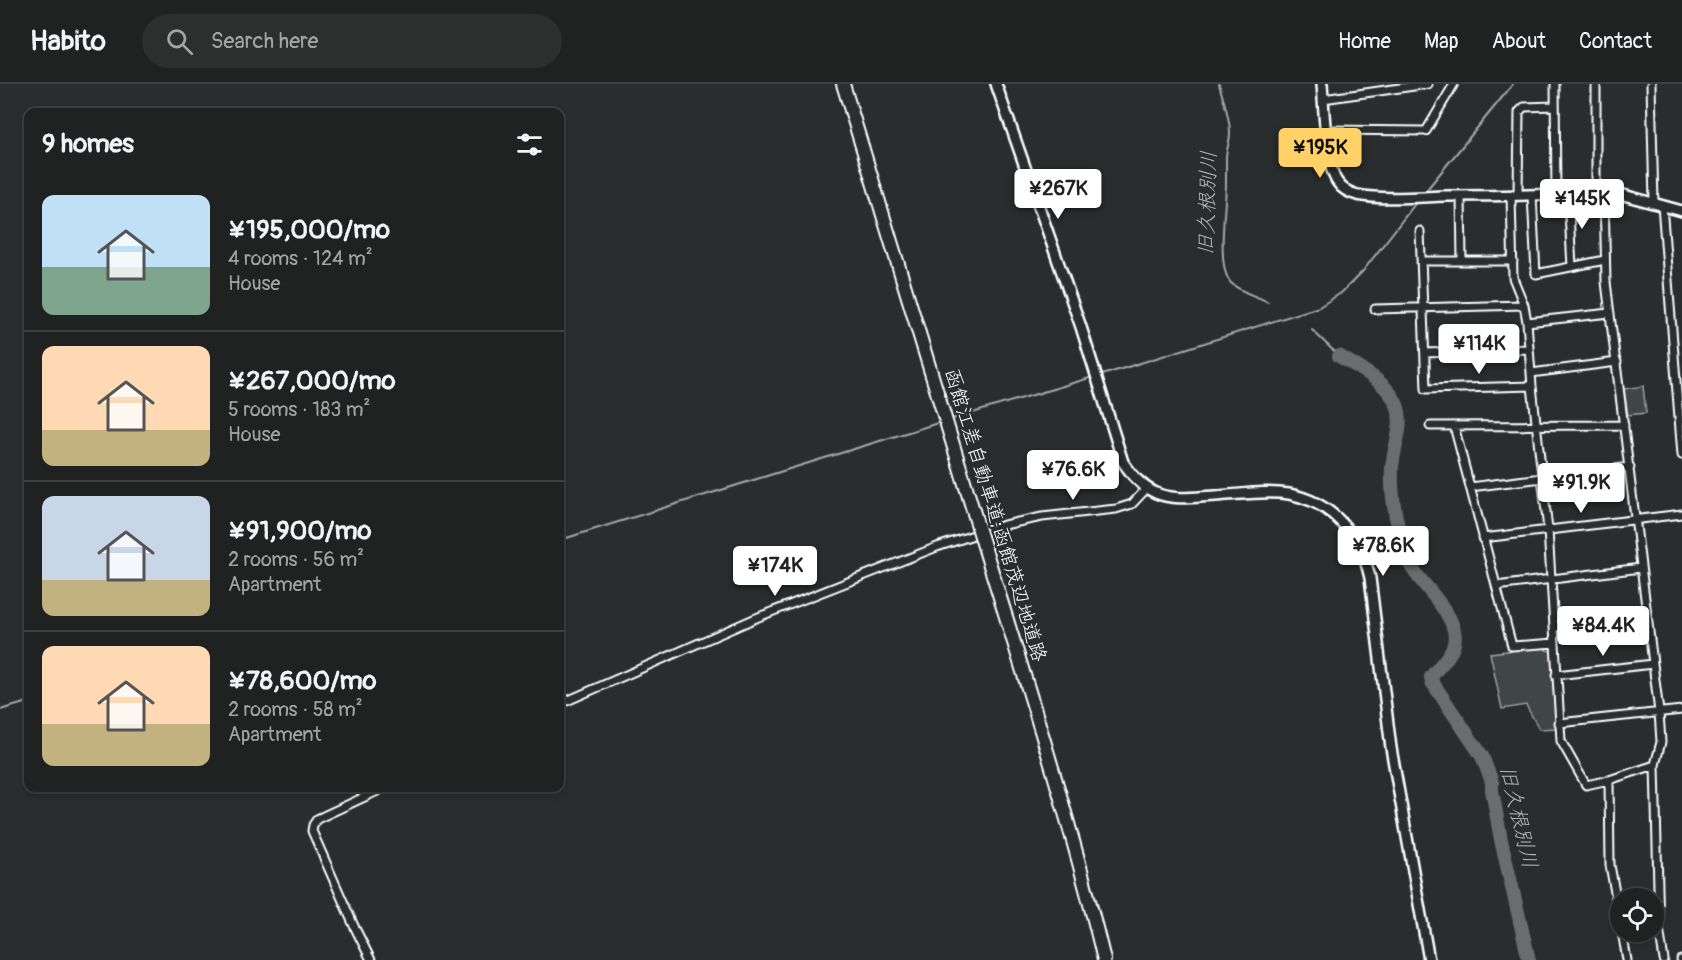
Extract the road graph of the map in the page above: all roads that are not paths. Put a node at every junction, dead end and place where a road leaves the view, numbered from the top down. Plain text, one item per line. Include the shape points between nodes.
1 (843, 84) edge
2 (996, 84) edge
3 (1322, 84) edge
4 (1428, 84) edge
5 (1454, 84) edge
6 (1556, 84) edge
7 (1596, 84) edge
8 (1651, 84) edge
9 (1323, 99) junction
10 (1556, 106) junction
11 (1326, 130) junction
12 (1600, 194) junction
13 (1515, 195) junction
14 (1532, 195) junction
15 (1556, 195) junction
16 (1568, 195) junction
17 (1461, 196) junction
18 (1658, 204) junction
19 (1682, 211) edge
20 (1420, 231) dead end
21 (1462, 260) junction
22 (1605, 260) junction
23 (1421, 261) junction
24 (1513, 261) junction
25 (1572, 267) junction
26 (1524, 305) junction
27 (1423, 307) junction
28 (1375, 309) dead end
29 (1610, 313) junction
30 (1527, 322) junction
31 (1529, 349) junction
32 (1425, 353) junction
33 (1617, 363) junction
34 (1531, 373) junction
35 (1532, 386) junction
36 (1624, 425) junction
37 (1430, 426) dead end
38 (1454, 426) junction
39 (1536, 426) junction
40 (1682, 455) edge
41 (1630, 467) junction
42 (1542, 478) junction
43 (1470, 487) junction
44 (1147, 488) junction
45 (1682, 514) edge
46 (1636, 520) junction
47 (1548, 530) junction
48 (1483, 538) junction
49 (1641, 568) junction
50 (1551, 579) junction
51 (1496, 586) junction
52 (1647, 617) junction
53 (1554, 627) junction
54 (1555, 643) junction
55 (1653, 664) junction
56 (1556, 675) junction
57 (564, 702) edge
58 (1682, 710) edge
59 (1659, 712) junction
60 (1559, 723) junction
61 (1654, 765) junction
62 (1609, 780) junction
63 (375, 792) edge
64 (1614, 888) edge
65 (1624, 942) edge
66 (371, 960) edge
67 (1104, 960) edge
68 (1430, 960) edge
69 (1628, 960) edge
70 (1664, 960) edge

1 - 67 highway, 函館江差自動車道;函館茂辺地道路, bridge via 1047,749
2 - 44 street via 1123,462
3 - 9 street
4 - 9 street
5 - 11 street via 1426,130
6 - 10 street
7 - 12 street
8 - 18 street
9 - 11 street
10 - 13 street via 1524,107 1519,112
10 - 15 street
11 - 17 street via 1334,177 1352,194
12 - 16 street
12 - 18 street via 1620,194
12 - 22 street
13 - 14 street
13 - 17 street
13 - 24 street
14 - 15 street
14 - 25 street via 1536,274
15 - 16 street
16 - 25 street
17 - 21 street
18 - 19 street
18 - 40 street
20 - 23 street
21 - 23 street
21 - 24 street
22 - 25 street
22 - 29 street
23 - 27 street
24 - 26 street via 1513,278
26 - 27 street
26 - 30 street
27 - 28 street
27 - 32 street
29 - 30 street
29 - 33 street
30 - 31 street
31 - 32 street
31 - 34 street
32 - 35 street via 1426,389
33 - 34 street
33 - 36 street
34 - 35 street
35 - 39 street
36 - 39 street
36 - 41 street
37 - 38 street
38 - 39 street
38 - 43 street
39 - 42 street
41 - 42 street
41 - 46 street
42 - 43 street
42 - 47 street
43 - 48 street
44 - 57 street via 1132,504 1116,509 1004,525 926,551 756,618
44 - 68 street via 1177,498 1288,494 1334,514 1358,544 1370,578 1391,748
45 - 46 street
46 - 47 street
46 - 49 street
47 - 48 street
47 - 50 street
48 - 51 street
49 - 50 street
49 - 52 street
50 - 51 street
50 - 53 street
51 - 54 street via 1512,646
52 - 53 street
52 - 55 street
53 - 54 street
54 - 56 street
55 - 56 street
55 - 59 street
56 - 60 street
58 - 59 street
59 - 60 street
59 - 61 street via 1661,742
60 - 62 street via 1561,741 1586,785
61 - 62 street
61 - 70 street via 1659,928
62 - 64 street via 1610,865
63 - 66 street via 317,819 312,831
65 - 69 street

